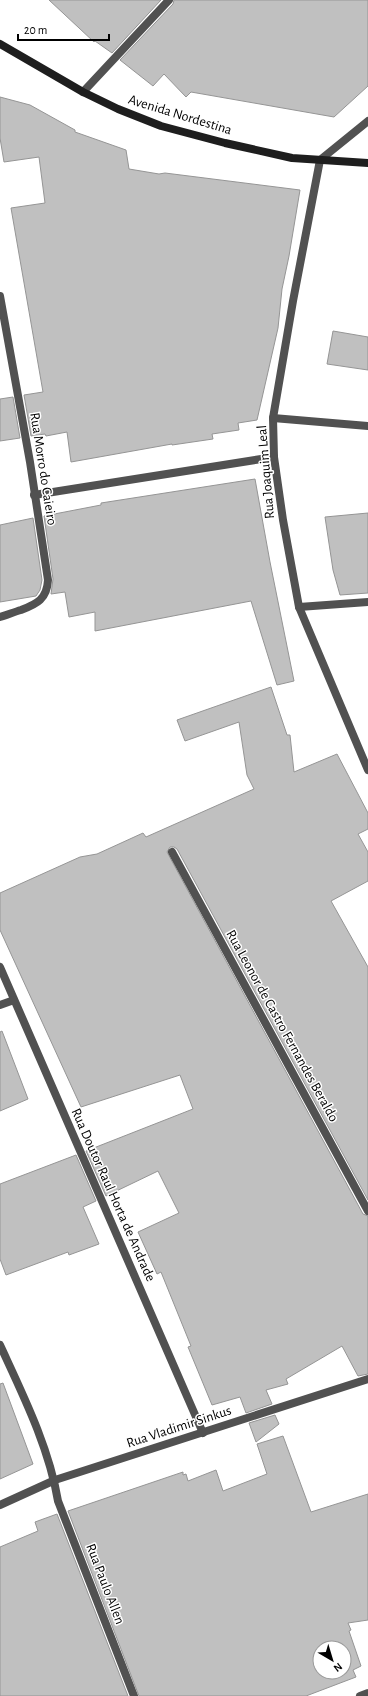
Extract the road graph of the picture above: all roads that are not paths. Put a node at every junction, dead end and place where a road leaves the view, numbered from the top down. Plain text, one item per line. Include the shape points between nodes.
1 (169, 0) edge
2 (0, 44) edge
3 (83, 92) junction
4 (368, 121) edge
5 (320, 160) junction
6 (368, 164) edge
7 (0, 296) edge
8 (273, 418) junction
9 (368, 426) edge
10 (274, 457) junction
11 (34, 495) junction
12 (368, 602) edge
13 (299, 606) junction
14 (0, 617) edge
15 (368, 770) edge
16 (172, 852) dead end
17 (0, 967) edge
18 (14, 1000) junction
19 (0, 1005) edge
20 (368, 1211) edge
21 (0, 1345) edge
22 (368, 1380) edge
23 (203, 1433) junction
24 (55, 1480) junction
25 (0, 1505) edge
26 (368, 1693) edge
27 (134, 1696) edge
28 (360, 1696) edge

1 - 3 street
2 - 3 main road, Avenida Nordestina
3 - 5 main road, Avenida Nordestina via 161,126 292,158
4 - 5 street
5 - 6 main road, Avenida Nordestina
5 - 8 street, Rua Joaquim Leal
7 - 11 street, Rua Morro do Caieiro
8 - 9 street
8 - 10 street, Rua Joaquim Leal
10 - 11 street
10 - 13 street, Rua Joaquim Leal
11 - 14 street, Rua Morro do Caieiro via 48,580 47,588 44,596 36,604
12 - 13 street
13 - 15 street, Rua Joaquim Leal
16 - 20 street, Rua Leonor de Castro Fernandes Beraldo
17 - 18 street, Rua Doutor Raul Horta de Andrade
18 - 19 street
18 - 23 street, Rua Doutor Raul Horta de Andrade
21 - 24 street, Rua Paulo Allen via 31,1412
22 - 23 street, Rua Vladimir Sinkus
23 - 24 street, Rua Vladimir Sinkus
24 - 25 street, Rua Vladimir Sinkus
24 - 27 street, Rua Paulo Allen via 58,1501
26 - 28 street

